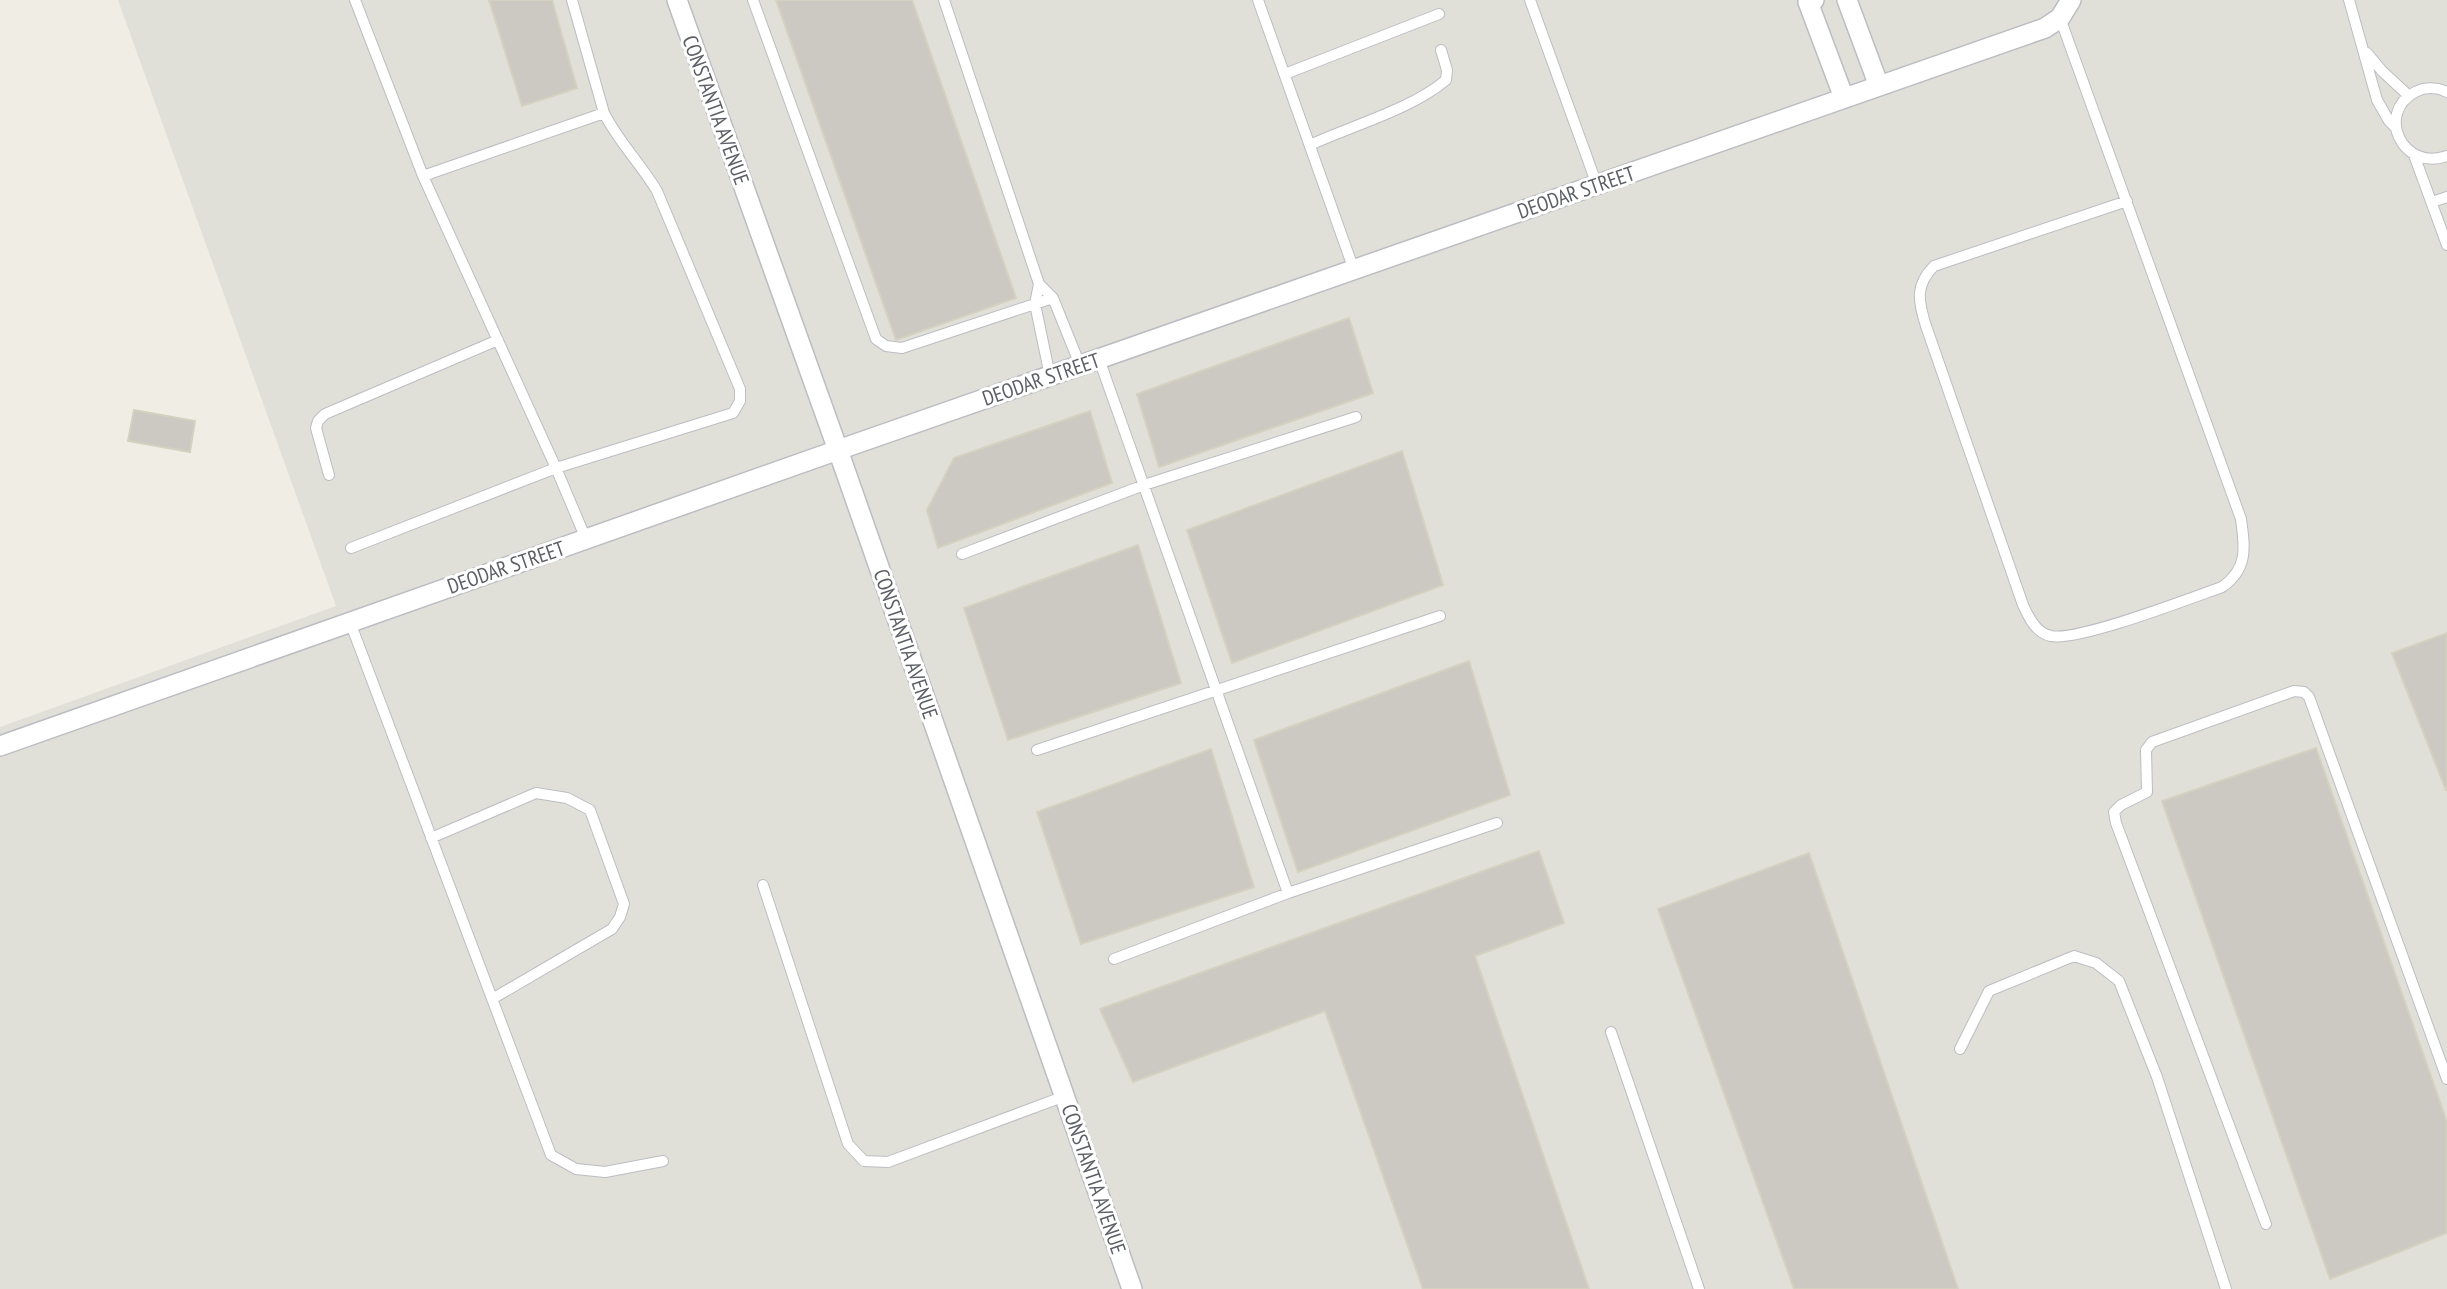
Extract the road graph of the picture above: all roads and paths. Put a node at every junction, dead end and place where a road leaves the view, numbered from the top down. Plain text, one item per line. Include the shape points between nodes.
1 (355, 0) edge
2 (572, 0) edge
3 (677, 0) edge
4 (753, 0) edge
5 (943, 0) edge
6 (1258, 0) edge
7 (1530, 0) edge
8 (1814, 0) edge
9 (1847, 0) edge
10 (2071, 0) edge
11 (2349, 0) edge
12 (1439, 14) dead end
13 (2060, 18) junction
14 (1441, 50) dead end
15 (2364, 50) junction
16 (1285, 74) junction
17 (1879, 86) junction
18 (2447, 92) edge
19 (2409, 96) junction
20 (1844, 98) junction
21 (604, 113) junction
22 (2396, 128) junction
23 (1310, 145) junction
24 (2414, 155) junction
25 (2447, 156) edge
26 (423, 176) junction
27 (1597, 185) junction
28 (2447, 197) edge
29 (2127, 201) junction
30 (2432, 202) junction
31 (2447, 246) edge
32 (1354, 270) junction
33 (1039, 284) junction
34 (1053, 298) junction
35 (1035, 304) junction
36 (498, 340) junction
37 (1090, 362) junction
38 (1051, 376) junction
39 (1356, 417) dead end
40 (838, 450) junction
41 (556, 468) junction
42 (329, 475) dead end
43 (1144, 485) junction
44 (586, 539) junction
45 (351, 548) dead end
46 (962, 554) dead end
47 (1440, 616) dead end
48 (350, 622) junction
49 (1216, 689) junction
50 (0, 746) edge
51 (1037, 750) dead end
52 (1497, 822) dead end
53 (431, 838) junction
54 (763, 885) dead end
55 (1288, 893) junction
56 (1114, 959) dead end
57 (492, 999) junction
58 (1611, 1032) dead end
59 (1960, 1049) dead end
60 (2447, 1079) edge
61 (1065, 1096) junction
62 (663, 1161) dead end
63 (2266, 1224) dead end
64 (1132, 1289) edge
65 (1699, 1289) edge
66 (2226, 1289) edge

1 - 26 lane
2 - 21 lane
3 - 40 street, CONSTANTIA AVENUE
4 - 35 lane via 876,339 902,348
5 - 33 lane
6 - 16 lane
7 - 27 lane
8 - 20 street via 1808,2
9 - 17 street
10 - 13 street
11 - 15 lane
12 - 16 lane
13 - 17 street, DEODAR STREET via 2045,28
13 - 29 lane
14 - 23 lane via 1446,80 1435,89
15 - 19 lane
15 - 22 lane via 2377,100
16 - 23 lane
17 - 20 street, DEODAR STREET
18 - 19 lane via 2431,88
19 - 22 lane via 2399,110
20 - 27 street, DEODAR STREET
21 - 26 lane
21 - 41 lane via 657,191 740,389 740,401 733,413
22 - 24 lane via 2405,148
23 - 32 lane
24 - 25 lane via 2426,159
24 - 30 lane
26 - 36 lane
27 - 32 street, DEODAR STREET
28 - 30 lane
29 - 29 lane via 2241,519 2241,568 2222,587 2080,634 2052,636 2037,629 2023,605 1926,326 1920,286 1934,266
30 - 31 lane
32 - 37 street, DEODAR STREET
33 - 34 lane
33 - 35 lane
34 - 35 lane
34 - 37 lane
35 - 38 lane
36 - 41 lane
36 - 42 lane via 325,414 316,428
37 - 38 street, DEODAR STREET
37 - 43 lane
38 - 40 street, DEODAR STREET
39 - 43 lane
40 - 44 street, DEODAR STREET
40 - 61 street, CONSTANTIA AVENUE
41 - 44 lane
41 - 45 lane
43 - 46 lane
43 - 49 lane
44 - 48 street, DEODAR STREET
47 - 49 lane
48 - 50 street, DEODAR STREET
48 - 53 lane
49 - 51 lane
49 - 55 lane
52 - 55 lane
53 - 57 lane
53 - 57 lane via 536,793 567,798 590,810 624,904 620,917 612,929
54 - 61 lane via 848,1144 863,1161 888,1163
55 - 56 lane
57 - 62 lane via 551,1155 576,1169 605,1172
58 - 65 lane
59 - 66 lane via 1989,991 2074,956 2096,963 2119,981 2157,1077
60 - 63 lane via 2309,697 2294,691 2152,742 2146,750 2147,792 2121,805 2114,812 2116,823
61 - 64 street, CONSTANTIA AVENUE

